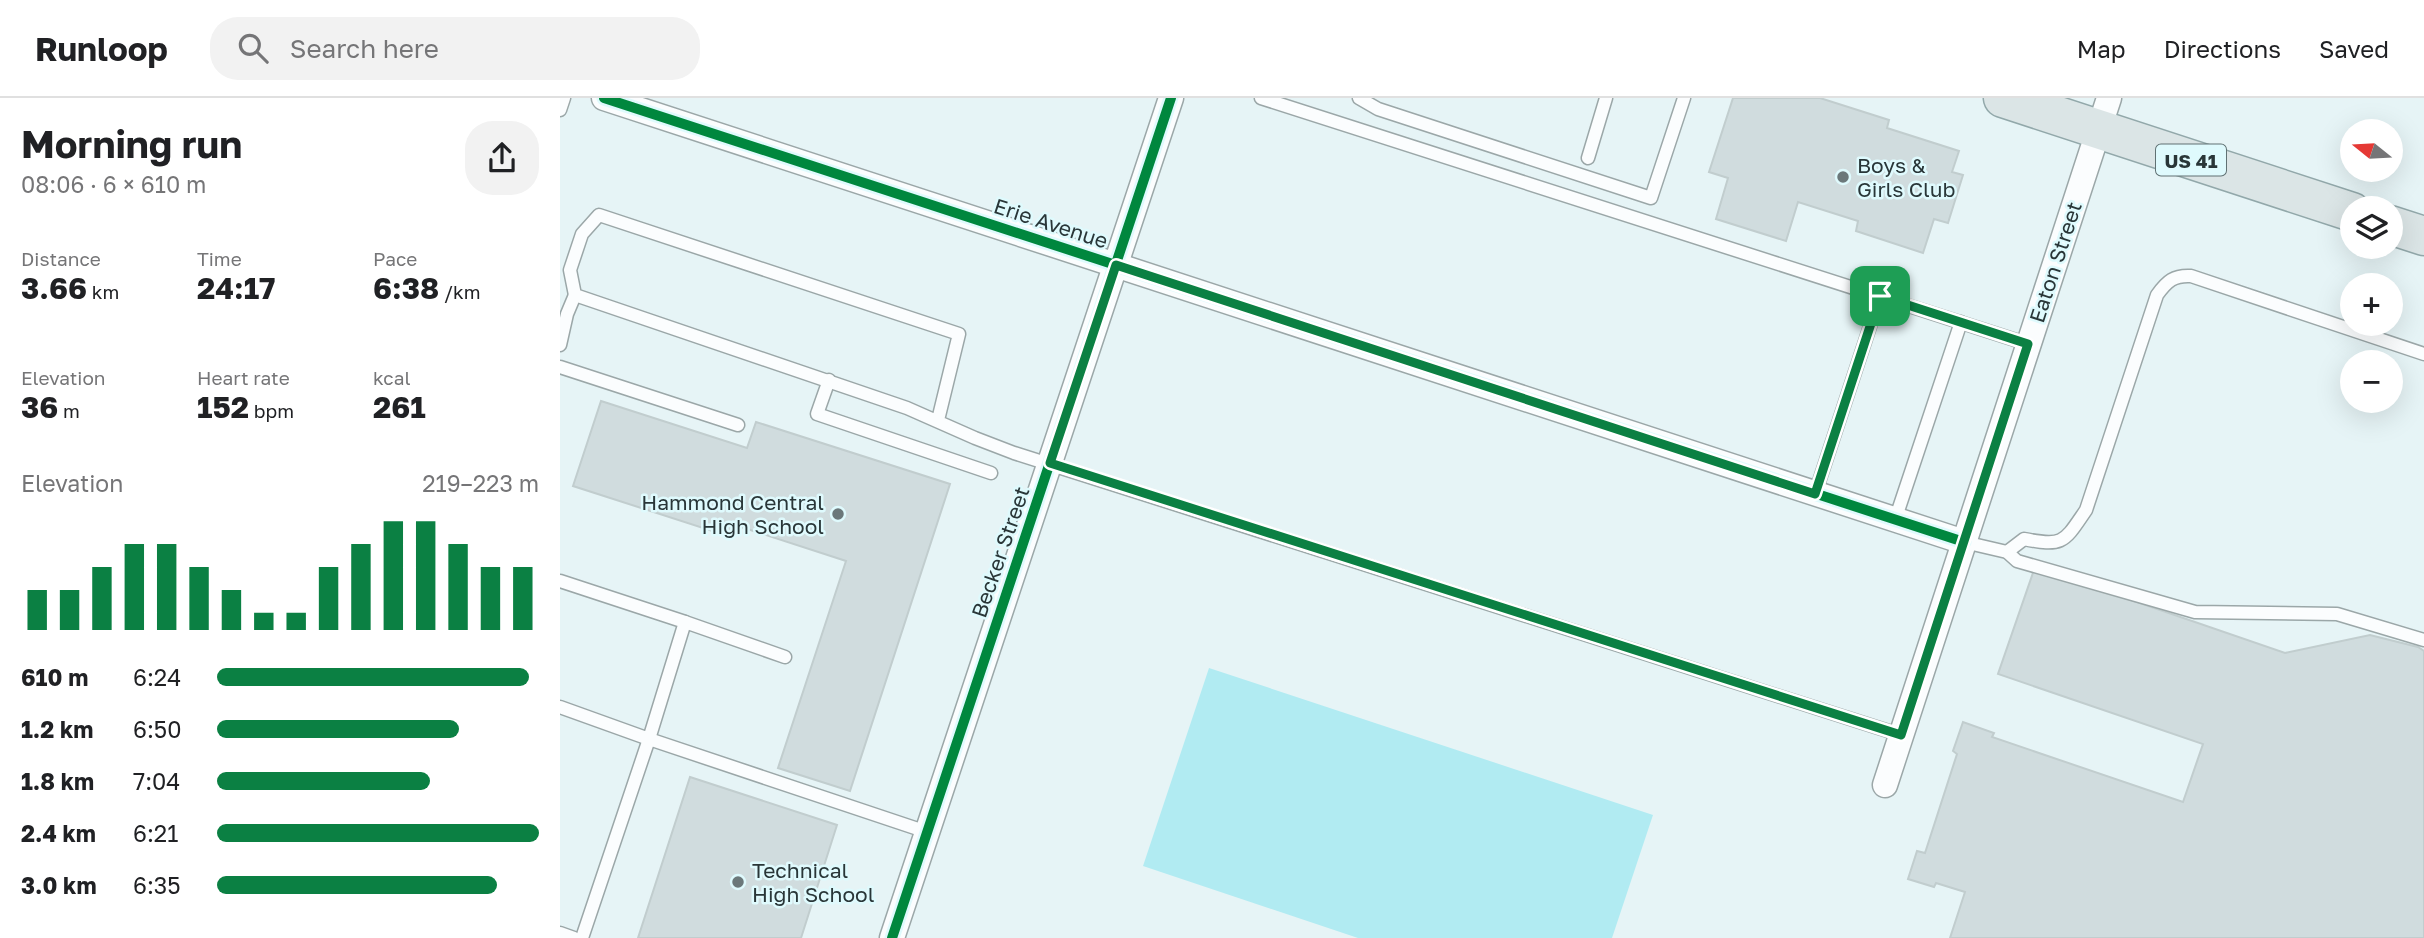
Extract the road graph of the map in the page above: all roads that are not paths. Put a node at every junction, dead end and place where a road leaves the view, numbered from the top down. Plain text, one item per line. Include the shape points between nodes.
1 (564, 98) edge
2 (604, 98) edge
3 (1171, 98) edge
4 (1261, 98) edge
5 (1359, 98) edge
6 (1606, 98) edge
7 (1684, 98) edge
8 (2017, 100) edge
9 (560, 110) edge
10 (2104, 114) edge
11 (1588, 158) dead end
12 (2340, 207) edge
13 (2403, 229) edge
14 (2424, 236) edge
15 (1116, 265) junction
16 (575, 295) junction
17 (1880, 296) junction
18 (1961, 322) junction
19 (2028, 344) junction
20 (560, 345) edge
21 (2424, 354) edge
22 (560, 366) edge
23 (829, 380) junction
24 (938, 420) junction
25 (738, 425) dead end
26 (1050, 463) junction
27 (990, 473) dead end
28 (1815, 494) junction
29 (1895, 520) junction
30 (1964, 542) junction
31 (2007, 552) junction
32 (560, 581) edge
33 (685, 622) junction
34 (2424, 640) edge
35 (785, 657) dead end
36 (560, 707) edge
37 (1901, 735) junction
38 (649, 739) junction
39 (1885, 785) dead end
40 (926, 832) junction
41 (560, 933) edge
42 (574, 938) edge
43 (582, 938) edge
44 (892, 938) edge

1 - 9 lane
2 - 15 street, Erie Avenue
3 - 15 street, Becker Street
4 - 17 lane
5 - 7 lane via 1378,109 1651,198
6 - 11 lane
8 - 10 main road, US 41
10 - 12 main road, US 41
10 - 19 street, Eaton Street
13 - 14 main road
15 - 26 street, Becker Street
15 - 28 street, Erie Avenue
16 - 20 lane
16 - 23 lane
16 - 24 lane via 570,270 582,234 599,215 933,325 959,334
17 - 18 lane
17 - 28 lane
18 - 19 lane
18 - 29 lane
19 - 30 street, Eaton Street
21 - 31 lane via 2191,276 2177,276 2165,282 2157,295 2086,510 2068,536 2052,545 2024,539
22 - 25 lane
23 - 24 lane
23 - 27 lane via 817,414
24 - 26 lane via 975,438
26 - 37 lane
26 - 40 street, Becker Street
28 - 29 street, Erie Avenue
29 - 30 street, Erie Avenue
30 - 31 lane
30 - 37 street, Eaton Street
31 - 34 lane via 2017,561 2195,612 2337,614
32 - 33 lane
33 - 35 lane
33 - 38 lane
36 - 38 lane
37 - 39 street, Eaton Street
38 - 40 lane
38 - 43 lane
40 - 44 street, Becker Street
41 - 42 lane

